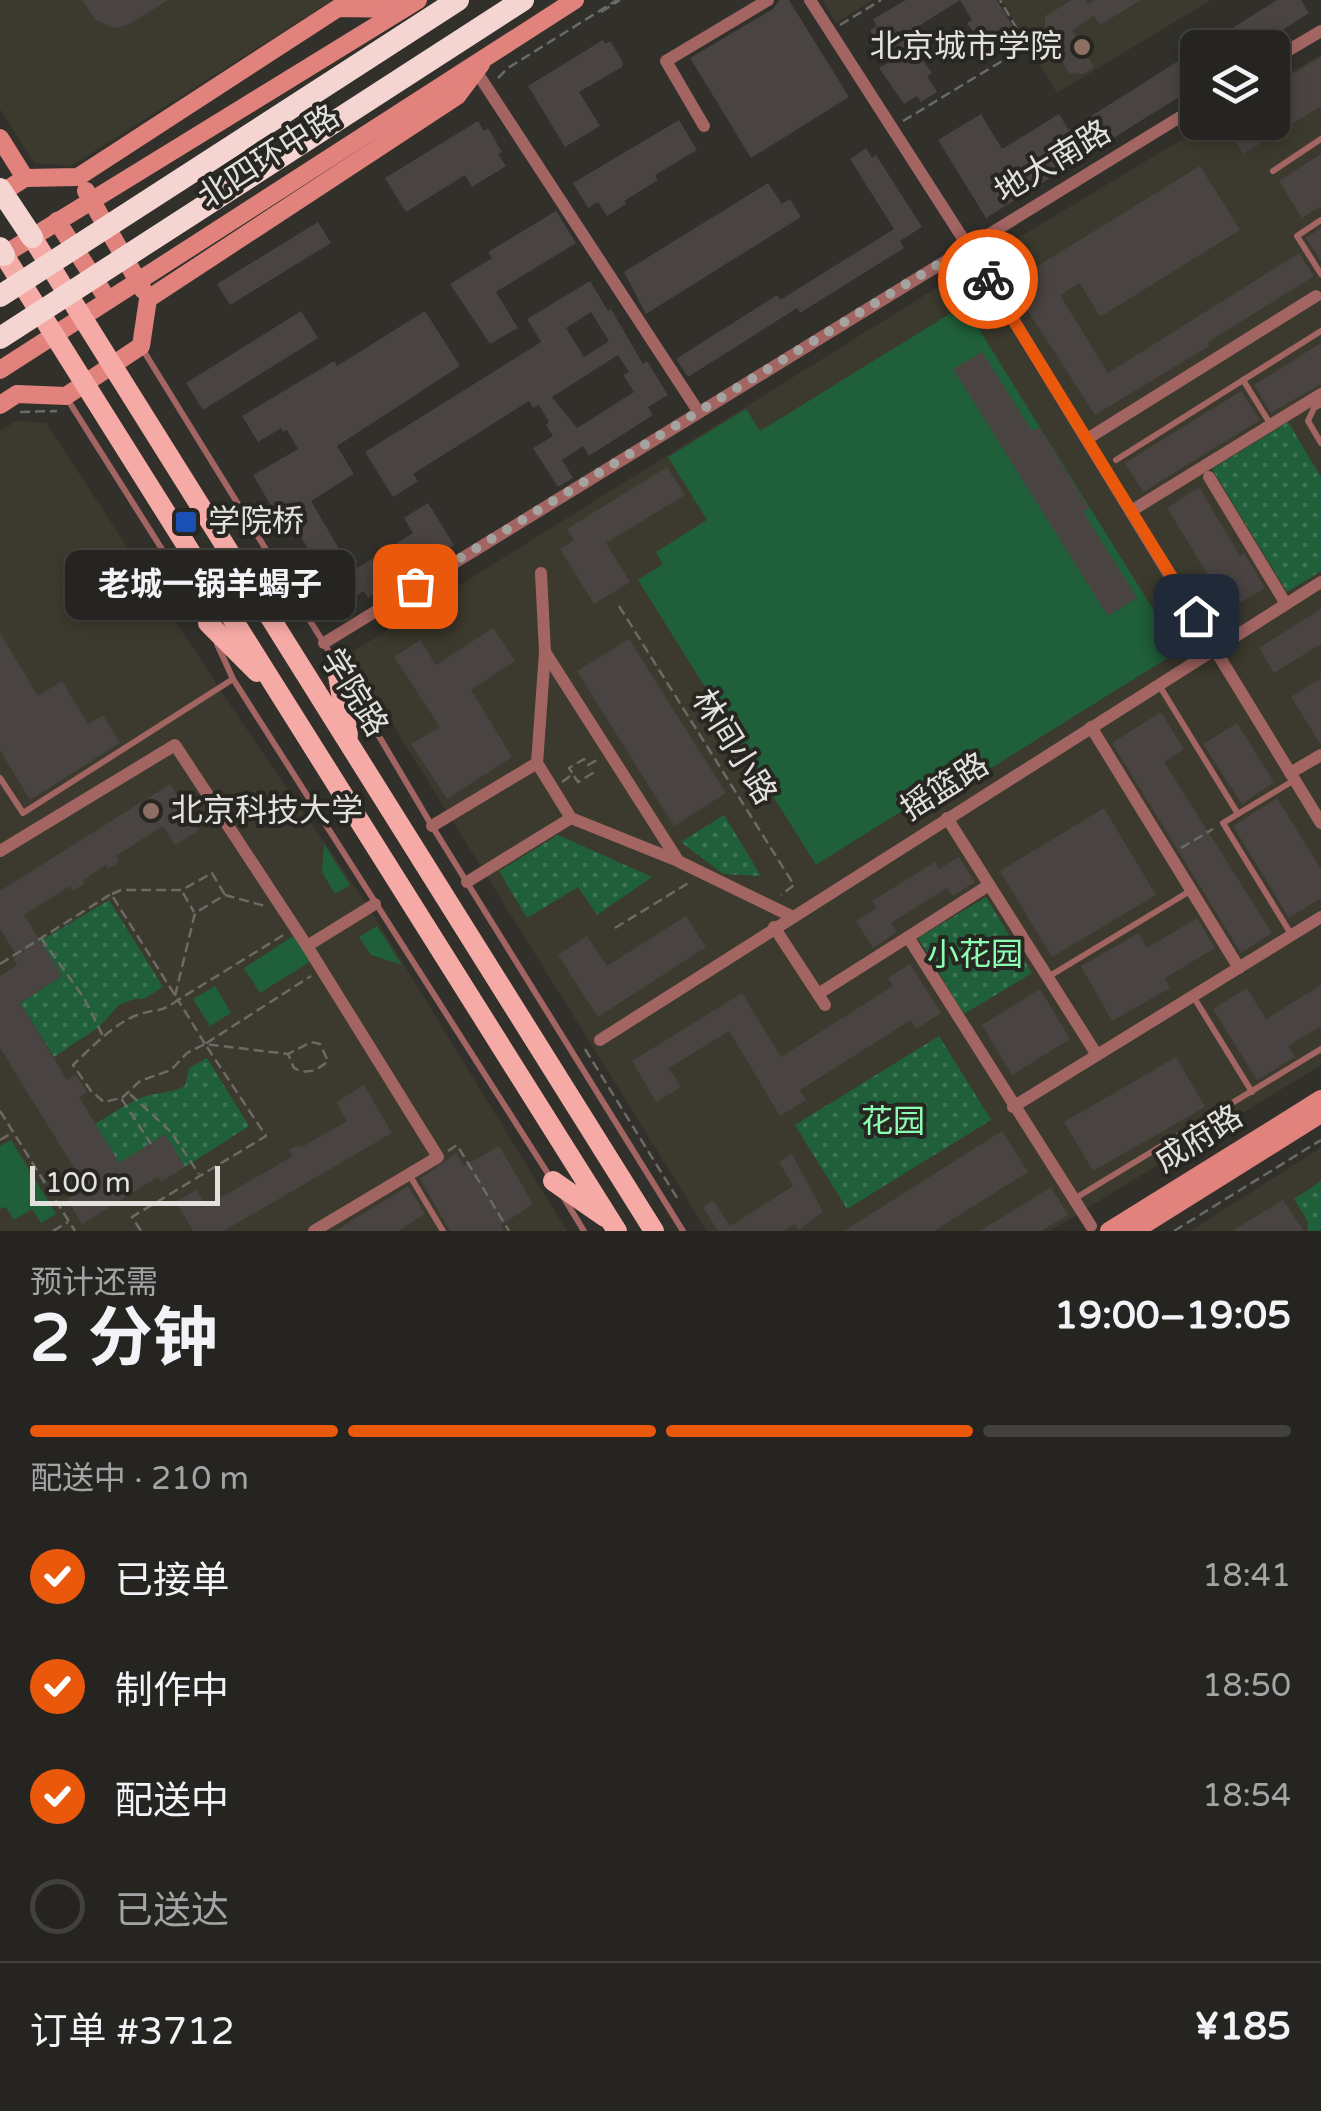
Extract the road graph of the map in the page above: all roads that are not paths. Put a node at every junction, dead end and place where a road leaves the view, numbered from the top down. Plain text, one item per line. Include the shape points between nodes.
1 (458, 0) edge
2 (576, 0) edge
3 (768, 0) edge
4 (810, 0) edge
5 (411, 4) edge
6 (515, 5) edge
7 (1321, 30) edge
8 (1290, 49) edge
9 (482, 63) junction
10 (1180, 117) edge
11 (704, 126) dead end
12 (0, 138) edge
13 (1321, 139) edge
14 (1273, 171) dead end
15 (78, 177) junction
16 (25, 178) junction
17 (0, 192) edge
18 (1321, 220) edge
19 (56, 221) junction
20 (32, 237) junction
21 (968, 246) junction
22 (1, 254) edge
23 (1321, 274) edge
24 (0, 296) edge
25 (1316, 296) dead end
26 (148, 299) junction
27 (108, 300) junction
28 (82, 317) junction
29 (1321, 331) edge
30 (55, 335) junction
31 (0, 336) edge
32 (140, 346) junction
33 (5, 365) edge
34 (1242, 380) junction
35 (17, 394) junction
36 (1321, 394) edge
37 (66, 396) junction
38 (1321, 404) edge
39 (0, 405) edge
40 (698, 411) junction
41 (1271, 425) junction
42 (1087, 439) junction
43 (1321, 442) edge
44 (1116, 460) dead end
45 (1209, 477) dead end
46 (1131, 510) junction
47 (541, 573) dead end
48 (1321, 582) edge
49 (1286, 604) junction
50 (208, 623) junction
51 (324, 643) junction
52 (1216, 648) junction
53 (546, 652) junction
54 (336, 663) junction
55 (233, 679) junction
56 (1158, 684) junction
57 (283, 699) junction
58 (1091, 727) junction
59 (350, 747) junction
60 (1321, 755) edge
61 (537, 763) junction
62 (1292, 777) junction
63 (0, 778) edge
64 (1238, 814) junction
65 (571, 818) junction
66 (948, 818) junction
67 (1321, 823) edge
68 (432, 826) junction
69 (0, 851) edge
70 (678, 861) junction
71 (467, 882) junction
72 (990, 885) junction
73 (1190, 891) junction
74 (375, 904) junction
75 (791, 916) junction
76 (1321, 917) edge
77 (774, 927) junction
78 (1292, 935) junction
79 (908, 937) junction
80 (307, 946) junction
81 (1239, 968) junction
82 (1048, 977) junction
83 (1193, 996) junction
84 (600, 1040) dead end
85 (1321, 1049) edge
86 (1097, 1055) junction
87 (1252, 1092) junction
88 (1321, 1098) edge
89 (1013, 1107) junction
90 (1321, 1114) edge
91 (408, 1173) junction
92 (553, 1182) junction
93 (1073, 1199) junction
94 (614, 1226) edge
95 (1100, 1228) edge
96 (314, 1231) edge
97 (443, 1231) edge
98 (584, 1231) edge
99 (654, 1231) edge
100 (683, 1231) edge
101 (1134, 1231) edge

1 - 24 highway, 北四环中路
2 - 9 street, 北四环中路
3 - 11 street via 666,60
4 - 21 street
5 - 15 street via 338,8
5 - 19 street, 北四环中路
6 - 31 highway, 北四环中路
7 - 8 street
9 - 26 street via 457,96
9 - 27 street, 北四环中路
9 - 40 street
10 - 21 street, 地大南路
12 - 16 street
13 - 14 lane
15 - 16 street
15 - 26 street
16 - 17 street
17 - 20 highway, 学院路
18 - 23 lane via 1297,236
19 - 20 street, 北四环中路
19 - 27 street
20 - 22 street, 北四环中路
20 - 28 main road, 学院路
21 - 40 street, 地大南路
21 - 42 street
22 - 30 main road, 学院路
25 - 42 street
26 - 32 street
27 - 28 street, 北四环中路
28 - 30 street, 北四环中路
28 - 59 main road, 学院路
29 - 34 lane
30 - 33 street, 北四环中路
30 - 57 main road, 学院路
31 - 33 street
32 - 37 street
32 - 51 lane, 学院路
33 - 35 street
34 - 41 lane
34 - 44 lane
35 - 37 street
35 - 39 street
36 - 41 street
37 - 50 lane
38 - 43 lane via 1308,421
40 - 51 street, 地大南路
41 - 46 street
42 - 46 street
45 - 49 street
46 - 52 street
47 - 53 street
48 - 49 street, 摇篮路
49 - 52 street, 摇篮路
50 - 55 lane
50 - 57 main road
51 - 54 lane, 学院路
52 - 56 street, 摇篮路
52 - 62 street
53 - 61 street
53 - 70 street
54 - 59 main road
54 - 68 lane, 学院路
55 - 63 lane via 22,813
55 - 74 lane
56 - 58 street, 摇篮路
56 - 64 lane
57 - 94 main road, 学院路
58 - 66 street, 摇篮路
58 - 73 street
59 - 99 main road, 学院路
60 - 62 street
61 - 65 street
61 - 68 street
62 - 64 lane
62 - 67 street
64 - 78 lane via 1222,824
65 - 70 street
65 - 71 street
66 - 72 street
66 - 75 street, 摇篮路
68 - 71 lane, 学院路
69 - 80 street via 175,745
70 - 75 street
71 - 100 lane, 学院路
72 - 79 street
72 - 82 street
73 - 81 street
73 - 82 lane
74 - 80 street
74 - 92 lane
75 - 77 street, 摇篮路
76 - 78 street
77 - 79 street via 821,999
77 - 84 street, 摇篮路
78 - 81 street
79 - 89 street
80 - 91 street via 438,1157
81 - 83 street
82 - 86 street
83 - 86 street
83 - 87 lane
85 - 87 lane
86 - 89 street
87 - 93 lane
88 - 95 street, 成府路
89 - 93 street
90 - 101 street, 成府路
91 - 96 street
91 - 97 lane
92 - 94 main road
92 - 98 lane
93 - 95 street

